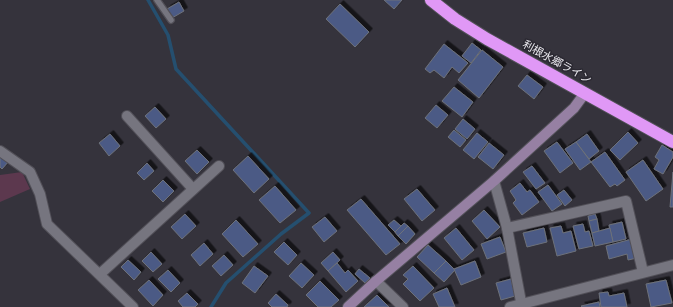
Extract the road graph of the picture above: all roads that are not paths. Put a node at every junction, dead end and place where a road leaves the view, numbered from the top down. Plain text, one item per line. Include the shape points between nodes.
1 (157, 0) edge
2 (431, 0) edge
3 (171, 20) dead end
4 (585, 93) junction
5 (127, 116) dead end
6 (673, 142) edge
7 (0, 152) edge
8 (219, 166) dead end
9 (494, 181) junction
10 (193, 189) junction
11 (507, 228) junction
12 (673, 265) edge
13 (643, 272) junction
14 (100, 274) junction
15 (376, 281) junction
16 (522, 306) edge
17 (133, 307) edge
18 (348, 307) edge
19 (403, 307) edge
20 (510, 307) edge

1 - 3 lane
2 - 4 highway, 利根水郷ライン via 455,19
4 - 6 highway, 利根水郷ライン
4 - 9 street via 574,108
5 - 10 street
7 - 14 street via 30,172 40,194 47,224
8 - 10 street
9 - 11 street
9 - 15 street
10 - 14 street
11 - 13 street via 626,201
11 - 16 street
12 - 13 street
13 - 16 street
14 - 17 street
15 - 18 street
15 - 19 street
16 - 20 street

